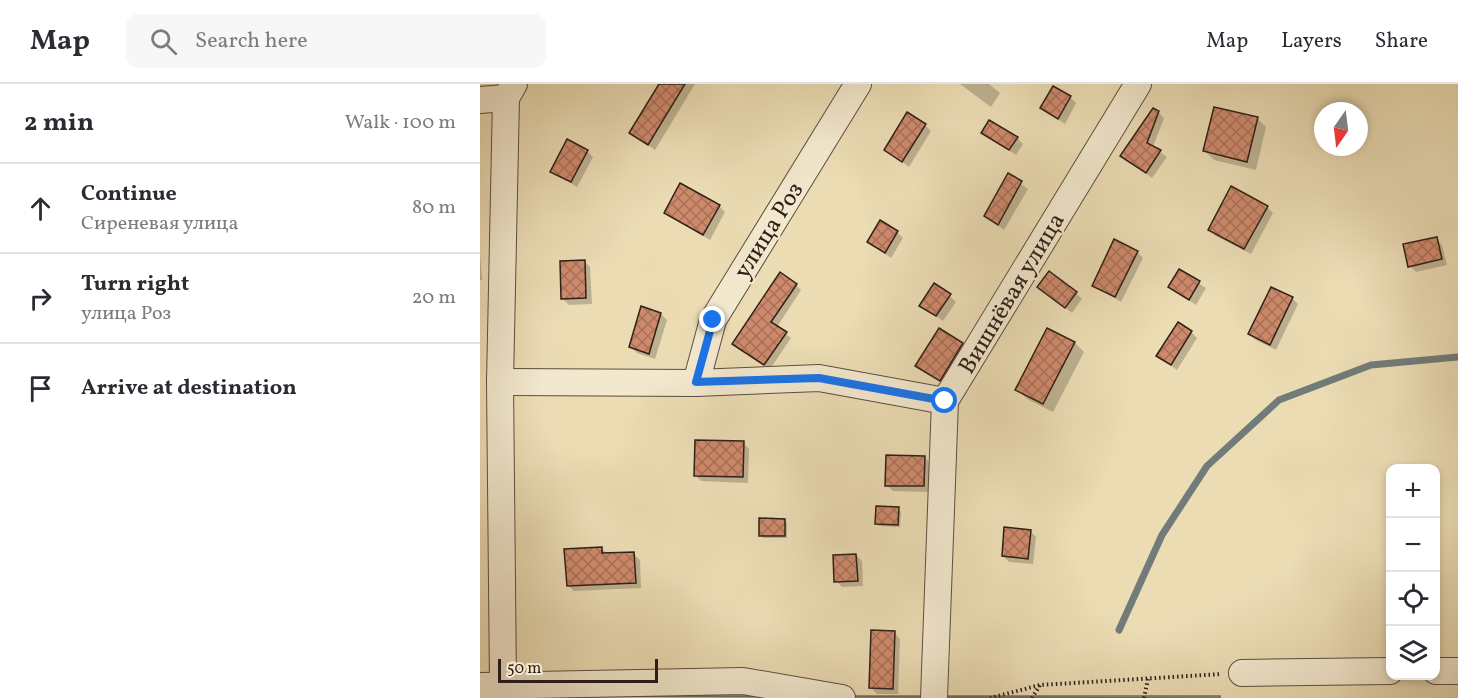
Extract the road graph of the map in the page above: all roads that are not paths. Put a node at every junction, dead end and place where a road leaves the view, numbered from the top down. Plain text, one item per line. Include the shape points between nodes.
1 (858, 84) edge
2 (1138, 84) edge
3 (510, 91) edge
4 (480, 100) edge
5 (500, 382) junction
6 (696, 382) junction
7 (945, 401) junction
8 (1386, 671) edge
9 (1440, 671) edge
10 (1458, 671) edge
11 (1242, 673) road end
12 (492, 686) edge
13 (842, 698) edge
14 (933, 698) edge

1 - 6 street, улица Роз via 713,320
2 - 7 street, Вишнёвая улица
3 - 4 street
3 - 5 street
5 - 6 street
5 - 12 street
6 - 7 street via 819,378
7 - 14 street, Вишнёвая улица
8 - 11 street
9 - 10 street
12 - 13 street via 742,681

